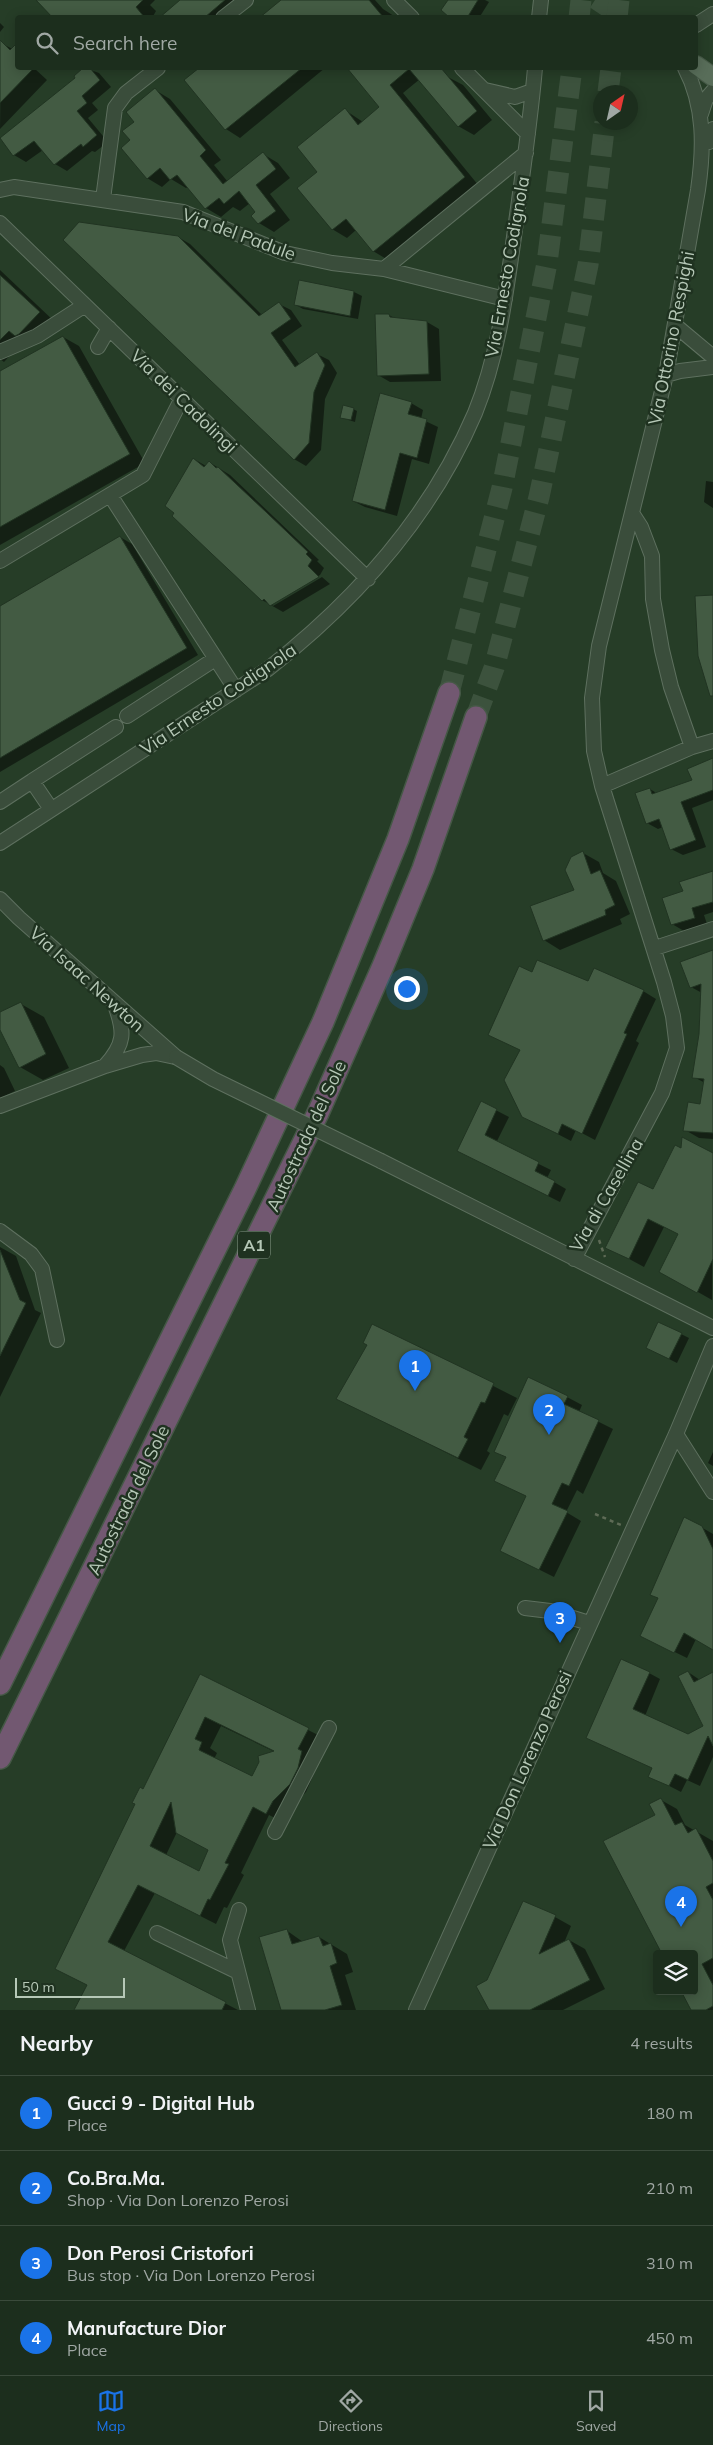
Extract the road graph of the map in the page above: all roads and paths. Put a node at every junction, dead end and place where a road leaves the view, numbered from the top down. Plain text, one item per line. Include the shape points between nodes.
1 (246, 0) edge
2 (394, 0) edge
3 (541, 0) edge
4 (713, 14) edge
5 (227, 15) edge
6 (409, 15) edge
7 (540, 15) edge
8 (698, 24) edge
9 (698, 66) edge
10 (155, 70) edge
11 (464, 70) edge
12 (535, 70) edge
13 (685, 70) edge
14 (713, 77) edge
15 (485, 90) junction
16 (532, 90) junction
17 (713, 91) edge
18 (701, 118) junction
19 (713, 129) edge
20 (528, 134) junction
21 (711, 139) edge
22 (526, 153) junction
23 (702, 161) junction
24 (0, 190) edge
25 (103, 199) junction
26 (0, 223) edge
27 (384, 269) junction
28 (505, 299) junction
29 (85, 305) junction
30 (676, 326) junction
31 (109, 328) junction
32 (98, 347) dead end
33 (0, 352) edge
34 (713, 357) edge
35 (713, 367) edge
36 (666, 375) junction
37 (182, 398) junction
38 (110, 495) junction
39 (632, 512) junction
40 (0, 561) edge
41 (368, 579) junction
42 (215, 660) junction
43 (236, 690) junction
44 (449, 693) tunnel mouth
45 (127, 716) dead end
46 (476, 717) tunnel mouth
47 (116, 727) dead end
48 (713, 741) edge
49 (692, 747) junction
50 (32, 781) junction
51 (602, 786) junction
52 (0, 802) edge
53 (51, 809) junction
54 (0, 843) edge
55 (0, 898) edge
56 (713, 929) edge
57 (654, 948) junction
58 (113, 1002) junction
59 (176, 1057) junction
60 (105, 1066) junction
61 (0, 1106) edge
62 (0, 1231) edge
63 (574, 1259) junction
64 (713, 1328) edge
65 (57, 1340) dead end
66 (713, 1346) edge
67 (676, 1434) junction
68 (713, 1492) edge
69 (595, 1514) dead end
70 (632, 1530) junction
71 (525, 1608) dead end
72 (589, 1623) junction
73 (0, 1684) edge
74 (329, 1728) dead end
75 (0, 1758) edge
76 (275, 1832) dead end
77 (239, 1910) dead end
78 (157, 1933) dead end
79 (238, 1972) junction
80 (248, 2010) edge
81 (416, 2010) edge

1 - 5 street
2 - 6 street
3 - 7 street
4 - 8 street
9 - 14 main road
10 - 25 street via 126,93 114,108
11 - 15 street
12 - 16 street, Via Ernesto Codignola
13 - 18 street, Via Ottorino Respighi via 696,93
15 - 16 street via 515,97
15 - 20 street
16 - 20 street, Via Ernesto Codignola
17 - 18 street, Via Ottorino Respighi via 706,99
18 - 23 street, Via Ottorino Respighi
19 - 21 street, Via Ottorino Respighi
20 - 22 street, Via Ernesto Codignola
21 - 23 street, Via Ottorino Respighi
22 - 27 street
22 - 28 street, Via Ernesto Codignola
23 - 30 street, Via Ottorino Respighi
24 - 25 street, Via del Padule via 14,187
25 - 27 street, Via del Padule via 182,212 285,253 332,264
26 - 29 street, Via dei Cadolingi
27 - 28 street, Via del Padule
28 - 41 street, Via Ernesto Codignola via 484,386 460,445 438,484
29 - 31 street, Via dei Cadolingi
29 - 33 street via 37,336
30 - 34 street
30 - 36 street, Via Ottorino Respighi
31 - 32 street
31 - 37 street, Via dei Cadolingi
35 - 36 street
36 - 39 street, Via Ottorino Respighi
37 - 38 street via 143,475
37 - 41 street, Via dei Cadolingi
38 - 40 street
38 - 42 street
39 - 49 street via 652,556 653,599 664,658
39 - 51 street, Via Ottorino Respighi via 593,678 592,732
41 - 43 street, Via Ernesto Codignola via 301,644
42 - 43 street
42 - 45 street
43 - 53 street, Via Ernesto Codignola
44 - 73 highway, Autostrada del Sole / A1 via 401,831 323,1022 241,1198
46 - 75 highway, Autostrada del Sole / A1 via 423,869 318,1113
47 - 50 street
48 - 49 street
49 - 51 street
50 - 52 street
50 - 53 street
51 - 57 street, Via di Casellina
53 - 54 street, Via Ernesto Codignola
55 - 58 street, Via Isaac Newton
56 - 57 street
57 - 63 street, Via di Casellina via 673,1016 676,1056 659,1100
58 - 59 street, Via Isaac Newton
58 - 60 street via 121,1022 121,1042 117,1053
59 - 60 street, Via di Casellina via 156,1053
59 - 63 street, Via di Casellina, bridge via 213,1079
60 - 61 street, Via di Casellina
62 - 65 street via 31,1254 42,1269
63 - 64 street
66 - 67 street, Via Don Lorenzo Perosi
67 - 68 street
67 - 70 street, Via Don Lorenzo Perosi
69 - 70 path
70 - 72 street, Via Don Lorenzo Perosi
71 - 72 street
72 - 81 street, Via Don Lorenzo Perosi
74 - 76 street
77 - 79 street via 230,1940
78 - 79 street
79 - 80 street

